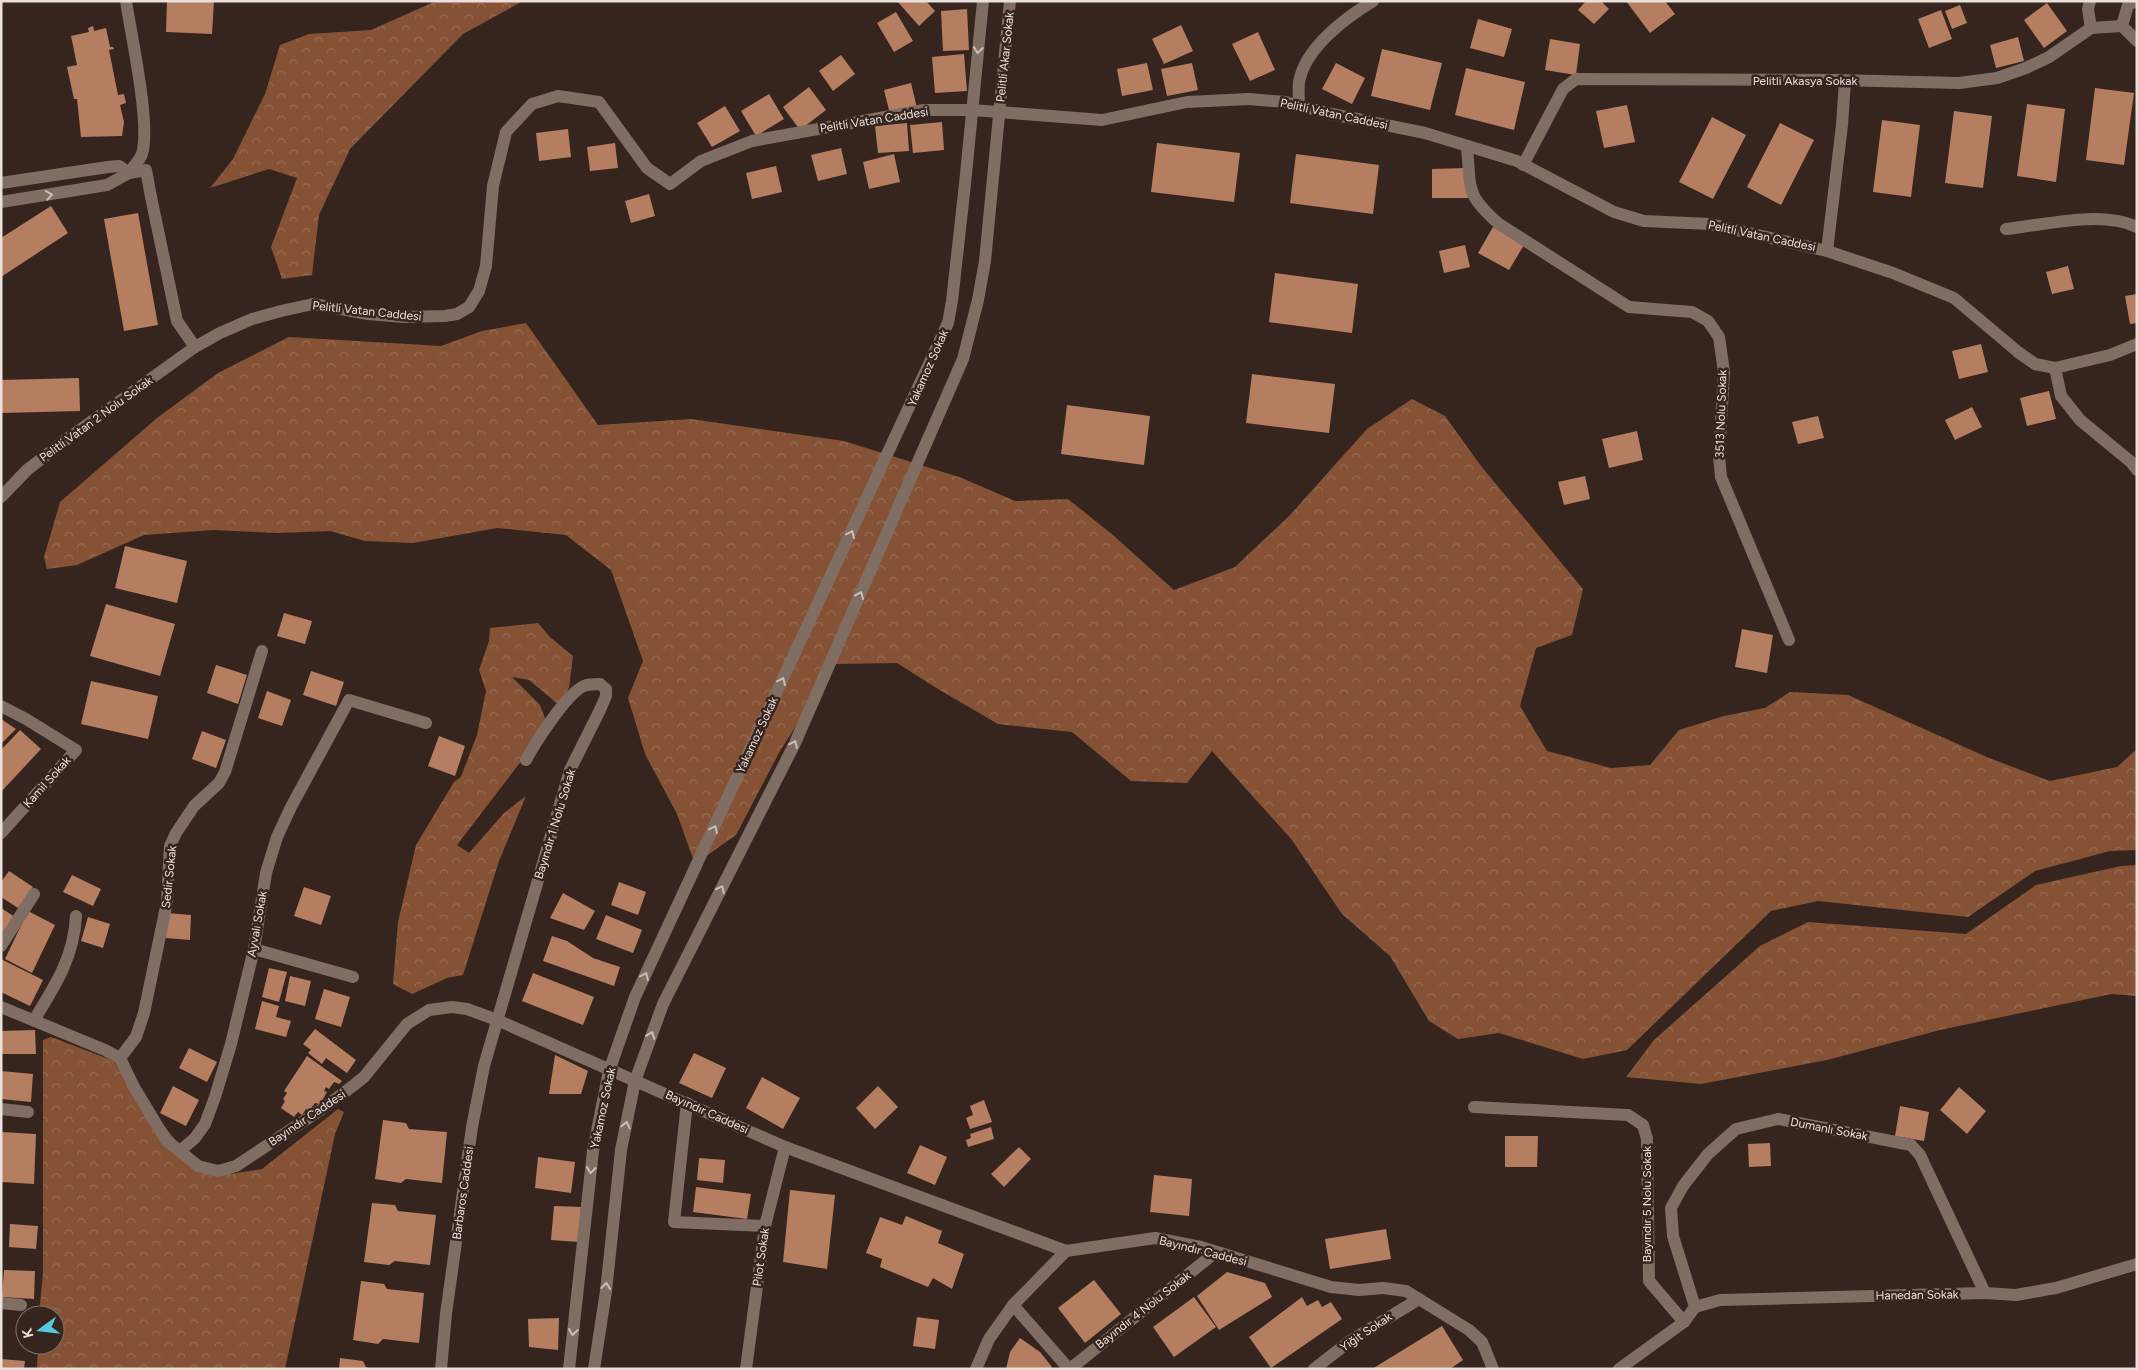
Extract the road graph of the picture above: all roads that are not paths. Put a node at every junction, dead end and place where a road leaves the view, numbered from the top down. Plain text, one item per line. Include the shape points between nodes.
1 (126, 1) edge
2 (983, 1) edge
3 (1010, 1) edge
4 (1373, 1) edge
5 (2090, 1) edge
6 (2136, 1) edge
7 (2122, 26) junction
8 (2091, 28) junction
9 (2137, 41) edge
10 (1845, 81) junction
11 (1299, 106) junction
12 (972, 110) junction
13 (999, 114) junction
14 (1468, 147) junction
15 (1524, 165) junction
16 (129, 173) junction
17 (1, 183) edge
18 (1, 202) edge
19 (2137, 227) edge
20 (2006, 229) dead end
21 (1827, 250) junction
22 (2137, 344) edge
23 (195, 347) junction
24 (2055, 368) junction
25 (2137, 470) edge
26 (1, 497) edge
27 (1789, 640) dead end
28 (262, 651) dead end
29 (1, 706) edge
30 (426, 723) dead end
31 (526, 760) dead end
32 (1, 833) edge
33 (34, 894) dead end
34 (76, 916) dead end
35 (1, 946) edge
36 (254, 950) junction
37 (353, 978) dead end
38 (1, 1007) edge
39 (34, 1020) junction
40 (497, 1020) junction
41 (120, 1058) junction
42 (609, 1070) junction
43 (635, 1081) junction
44 (687, 1103) junction
45 (1474, 1107) dead end
46 (1, 1110) edge
47 (28, 1112) dead end
48 (786, 1147) junction
49 (180, 1151) junction
50 (765, 1226) junction
51 (1066, 1251) junction
52 (1216, 1252) junction
53 (2137, 1264) edge
54 (1985, 1293) junction
55 (1419, 1299) junction
56 (1, 1303) edge
57 (21, 1305) dead end
58 (1013, 1305) junction
59 (1694, 1307) junction
60 (1684, 1322) junction
61 (440, 1369) edge
62 (569, 1369) edge
63 (594, 1369) edge
64 (746, 1369) edge
65 (976, 1369) edge
66 (1069, 1369) edge
67 (1314, 1369) edge
68 (1493, 1369) edge
69 (1619, 1369) edge

1 - 16 street via 143,111 144,139 142,155
2 -> 12 street
3 - 13 street, Pelitli Akar Sokak
4 - 11 street via 1346,18 1313,52 1300,82
5 - 8 street
6 - 7 street via 2128,5
7 - 8 street
7 - 9 street
8 - 10 street, Pelitli Akasya Sokak via 2049,57 1997,78 1959,83
10 - 15 street, Pelitli Akasya Sokak via 1576,79 1563,89
10 - 21 street
11 - 13 street, Pelitli Vatan Caddesi via 1249,99 1187,102 1102,120
11 - 14 street, Pelitli Vatan Caddesi via 1425,133
12 - 13 street, Pelitli Vatan Caddesi
12 - 23 street, Pelitli Vatan Caddesi via 924,110 752,141 701,161 670,184 647,168 599,102 558,96 532,104 506,132 493,186 486,266 479,291 469,307 445,316 404,317 313,304 252,319
42 -> 12 street, Yakamoz Sokak via 635,997 948,323
43 -> 13 street, Yakamoz Sokak via 663,1004 795,743 963,359 985,261
14 - 15 street, Pelitli Vatan Caddesi
14 - 27 street, 3513 Nolu Sokak via 1470,190 1480,207 1499,224 1629,307 1692,312 1708,321 1719,336 1724,372 1719,456 1721,477
15 - 21 street, Pelitli Vatan Caddesi via 1614,212 1644,222 1710,224
16 - 17 street via 119,166 108,166
18 -> 16 street via 107,185
16 - 23 street via 146,170 176,314
19 - 20 street via 2102,218
21 - 24 street, Pelitli Vatan Caddesi via 1928,285 1954,298 2035,364
22 - 24 street, Pelitli Vatan Caddesi via 2110,355
23 - 26 street, Pelitli Vatan 2 Nolu Sokak via 67,439 27,470
24 - 25 street via 2061,396 2080,420
28 - 41 street, Sedir Sokak via 225,772 219,783 194,806 170,846 167,902 144,1014 136,1037
29 - 32 street, Kamil Sokak via 76,750
30 - 36 street, Ayvalı Sokak via 349,700 277,837 266,873
31 - 40 street, Bayındır 1 Nolu Sokak via 557,713 582,686 600,684 606,689 603,703 570,770
33 - 35 street
34 - 39 street via 75,936 59,980
36 - 37 street
36 - 49 street, Ayvalı Sokak via 231,1044 205,1124
38 - 39 street
39 - 41 street
40 - 42 street, Bayındır Caddesi
40 - 49 street, Bayındır Caddesi via 468,1009 429,1010 407,1024 364,1077 236,1166 218,1171 198,1166
40 - 61 street, Barbaros Caddesi via 472,1127
41 - 49 street, Bayındır Caddesi via 166,1140
42 - 43 street, Bayındır Caddesi
42 -> 62 street, Yakamoz Sokak via 593,1151
43 - 44 street, Bayındır Caddesi
63 -> 43 street, Yakamoz Sokak via 621,1150
44 - 48 street, Bayındır Caddesi
44 - 50 street via 674,1222
45 - 60 street, Bayındır 5 Nolu Sokak via 1628,1115 1643,1124 1647,1139 1649,1281
46 - 47 street
48 - 50 street, Pilot Sokak
48 - 51 street, Bayındır Caddesi
50 - 64 street, Pilot Sokak
51 - 52 street, Bayındır Caddesi via 1155,1238
51 - 58 street
52 - 55 street, Bayındır Caddesi via 1331,1287 1406,1291
52 - 66 street, Bayındır 4 Nolu Sokak
53 - 54 street, Hanedan Sokak via 2056,1288 2016,1295
54 - 59 street, Hanedan Sokak via 1720,1300
54 - 59 street, Dumanlı Sokak via 1920,1155 1911,1145 1778,1119 1736,1129 1708,1154 1683,1186 1671,1208 1673,1236
55 - 67 street, Yiğit Sokak
55 - 68 street, Bayındır Caddesi via 1469,1330 1482,1342
56 - 57 street
58 - 65 street via 989,1339
58 - 66 street
59 - 60 street
60 - 69 street

